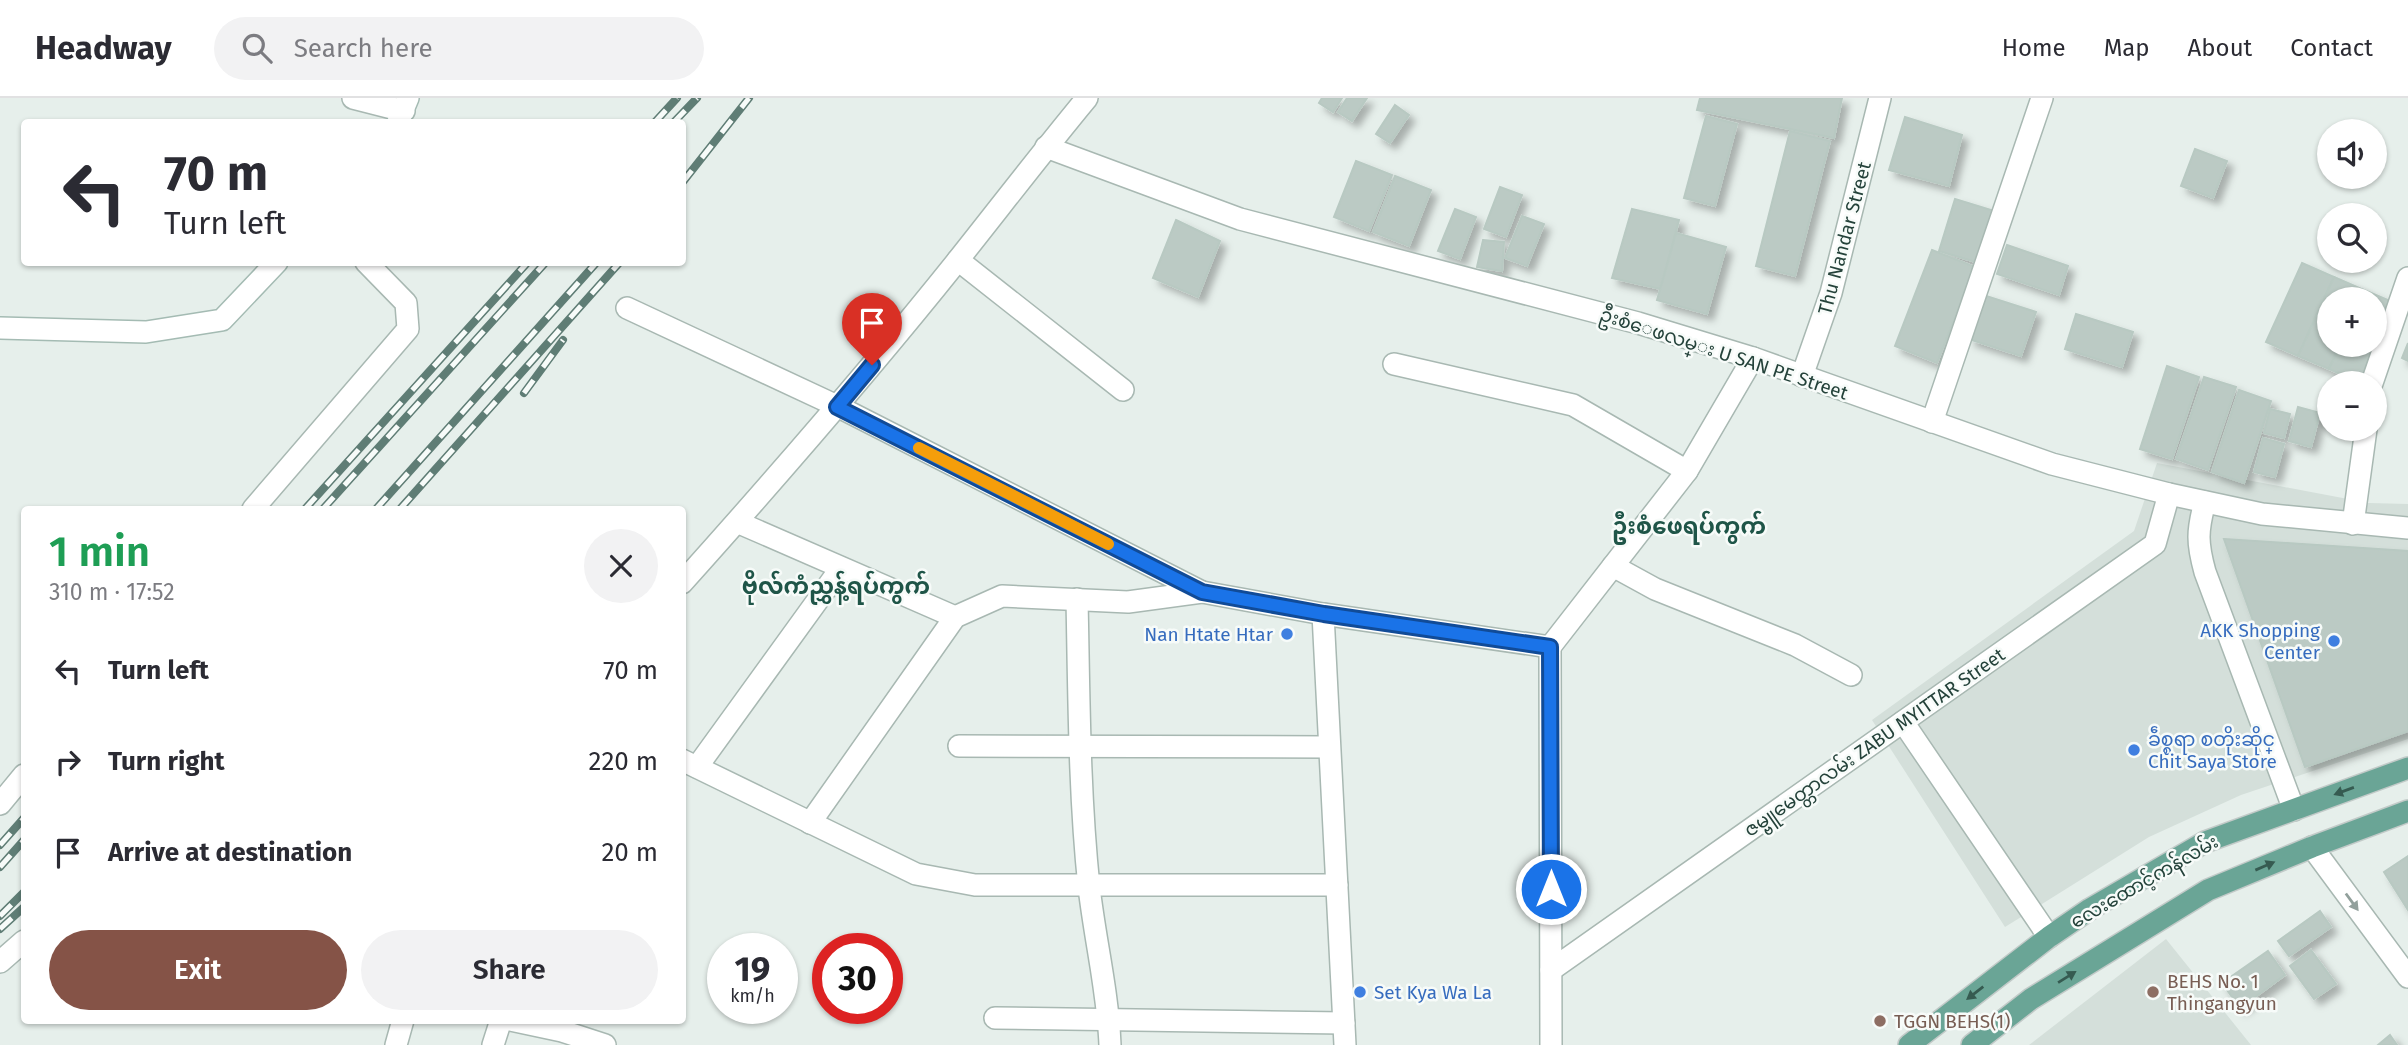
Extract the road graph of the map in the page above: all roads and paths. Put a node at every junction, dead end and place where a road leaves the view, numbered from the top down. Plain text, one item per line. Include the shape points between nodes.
1 (353, 98) edge
2 (1087, 98) edge
3 (1881, 98) edge
4 (2042, 98) edge
5 (403, 111) edge
6 (1046, 147) junction
7 (958, 260) junction
8 (273, 266) edge
9 (370, 266) edge
10 (2408, 278) edge
11 (627, 308) dead end
12 (0, 328) edge
13 (1753, 358) junction
14 (1394, 364) dead end
15 (2376, 371) edge
16 (1802, 376) junction
17 (1123, 390) dead end
18 (837, 407) junction
19 (1933, 422) junction
20 (2364, 441) edge
21 (1687, 471) junction
22 (2169, 494) junction
23 (2205, 502) junction
24 (256, 506) edge
25 (737, 522) junction
26 (2353, 524) junction
27 (2408, 528) edge
28 (1613, 566) junction
29 (841, 568) junction
30 (686, 579) edge
31 (1202, 592) junction
32 (1077, 599) junction
33 (1324, 614) junction
34 (954, 617) junction
35 (1550, 647) junction
36 (1851, 675) dead end
37 (1903, 722) junction
38 (958, 746) dead end
39 (1081, 746) junction
40 (1329, 747) junction
41 (690, 763) edge
42 (2408, 768) edge
43 (21, 779) edge
44 (0, 804) edge
45 (2294, 810) junction
46 (2408, 811) edge
47 (810, 823) junction
48 (2312, 847) junction
49 (1336, 885) junction
50 (1089, 886) junction
51 (2049, 937) junction
52 (21, 944) edge
53 (0, 961) edge
54 (2007, 968) junction
55 (1551, 970) junction
56 (2408, 977) edge
57 (2031, 999) junction
58 (995, 1018) dead end
59 (1109, 1018) junction
60 (1344, 1023) junction
61 (402, 1024) edge
62 (499, 1024) edge
63 (529, 1024) edge
64 (396, 1045) edge
65 (493, 1045) edge
66 (605, 1045) edge
67 (1110, 1045) edge
68 (1345, 1045) edge
69 (1552, 1045) edge
70 (1909, 1045) edge
71 (1972, 1045) edge

1 - 5 street
2 - 6 street
3 - 16 street, Thu Nandar Street via 1831,293
4 - 19 street
6 - 7 street
6 - 13 street, ဦးစံေဖလမ္း U SAN PE Street via 1240,219 1638,323
7 - 17 street
7 - 18 street
8 - 12 street via 222,320 146,332
9 - 24 street via 406,303 408,329
10 - 15 street
11 - 18 street
13 - 16 street, ဦးစံေဖလမ္း U SAN PE Street
13 - 21 street
14 - 21 street via 1573,405
16 - 19 street, ဦးစံေဖလမ္း U SAN PE Street
18 - 25 street
18 - 31 street
19 - 22 street, ဦးစံေဖလမ္း U SAN PE Street via 2052,464
20 - 26 street
21 - 28 street
22 - 23 street, ဦးစံေဖလမ္း U SAN PE Street
22 - 37 street, ဇမ္ဗူမေတ္တာလမ်း ZABU MYITTAR Street via 2154,544
23 - 26 street, ဦးစံေဖလမ္း U SAN PE Street
23 - 45 street via 2197,529 2198,548
25 - 29 street
25 - 30 street
26 - 27 street, ဦးစံေဖလမ္း U SAN PE Street
28 - 35 street
28 - 36 street via 1656,589 1795,645
29 - 34 street
29 - 41 street
31 - 32 street via 1128,602
31 - 33 street
32 - 34 street via 1002,596
32 - 39 street
33 - 35 street
33 - 40 street
34 - 47 street
35 - 55 street
37 - 51 street
37 - 55 street, ဇမ္ဗူမေတ္တာလမ်း ZABU MYITTAR Street
38 - 39 street
39 - 40 street
39 - 50 street
40 - 49 street
41 - 47 street
42 -> 45 main road, လေးထောင့်ကန်လမ်း
43 - 44 street
45 - 51 main road, လေးထောင့်ကန်လမ်း via 2205,842
46 - 48 main road, လေးထောင့်ကန်လမ်း
47 - 50 street via 916,874 975,885
48 -> 56 street
57 -> 48 main road, လေးထောင့်ကန်လမ်း via 2208,890
49 - 50 street
49 - 60 street
50 - 59 street
51 - 54 main road, လေးထောင့်ကန်လမ်း
52 - 53 street
54 - 57 main road
54 -> 70 main road, လေးထောင့်ကန်လမ်း
55 - 69 street
57 - 71 main road, လေးထောင့်ကန်လမ်း
58 - 59 street
59 - 60 street
59 - 67 street
60 - 68 street
61 - 64 street
62 - 65 street
63 - 66 street

